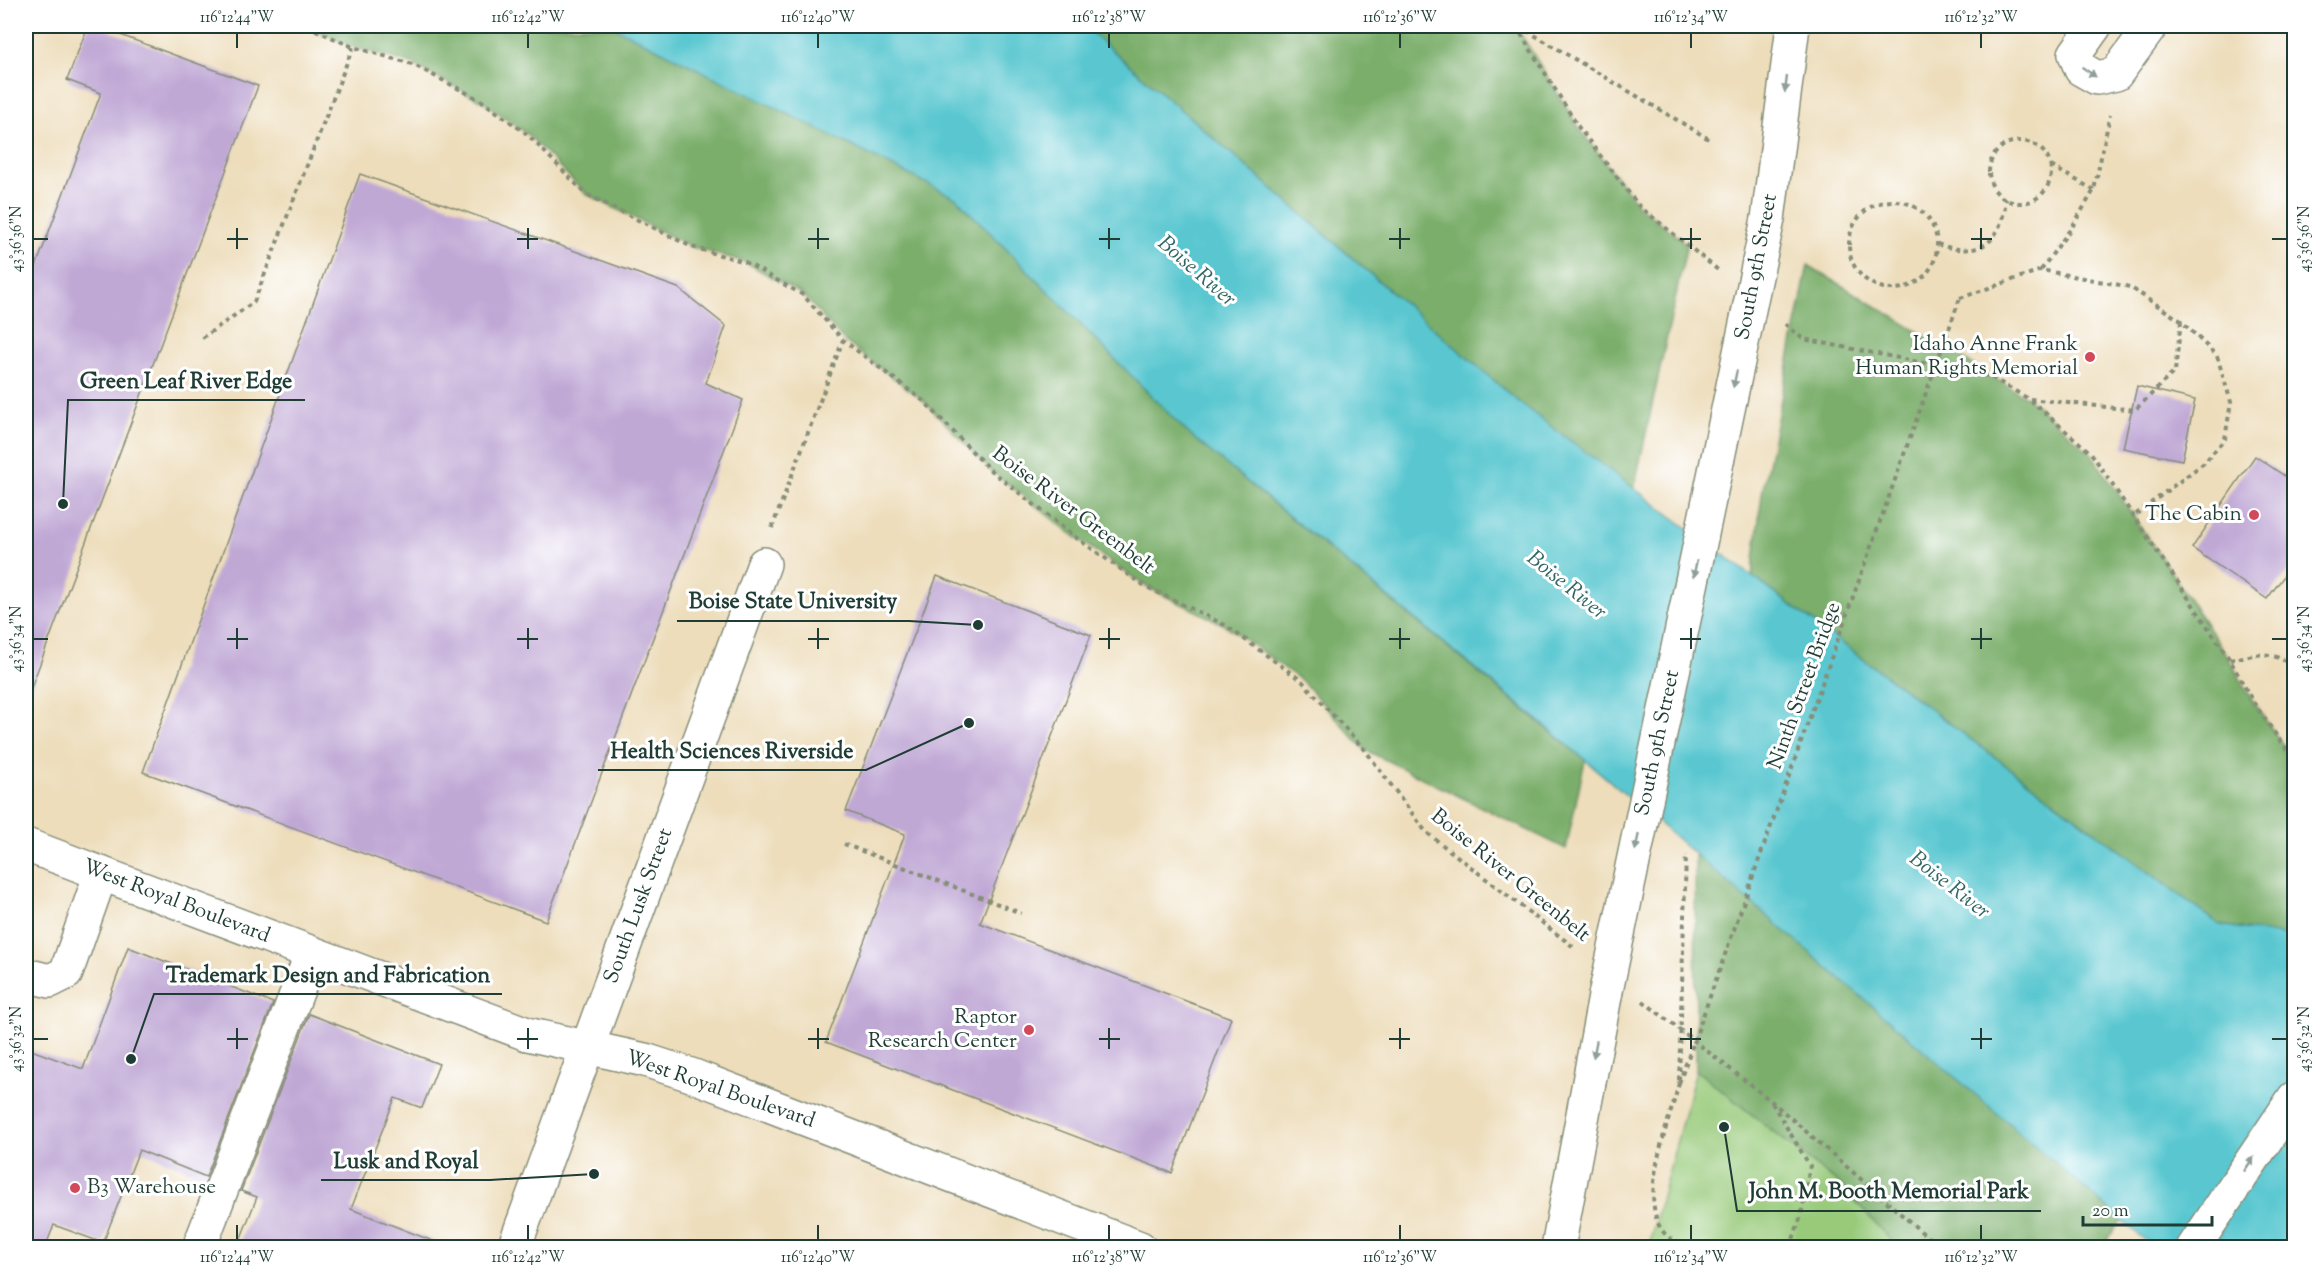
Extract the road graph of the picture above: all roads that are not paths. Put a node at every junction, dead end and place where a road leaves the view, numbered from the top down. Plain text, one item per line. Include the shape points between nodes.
1 (1793, 26) edge
2 (2095, 26) edge
3 (2151, 26) edge
4 (764, 564) road end
5 (26, 845) edge
6 (101, 873) junction
7 (312, 953) junction
8 (26, 975) edge
9 (587, 1047) junction
10 (2295, 1098) edge
11 (200, 1248) edge
12 (514, 1248) edge
13 (1140, 1248) edge
14 (1558, 1248) edge
15 (2193, 1248) edge

1 -> 14 street, South 9th Street, bridge via 1768,219 1606,991
2 -> 3 street via 2075,54 2081,69 2097,78 2116,75
4 - 9 street, South Lusk Street
5 - 6 street, West Royal Boulevard
6 - 7 street, West Royal Boulevard
6 - 8 street via 66,973 50,981
7 - 9 street, West Royal Boulevard via 527,1034
7 - 11 street
9 - 12 street, South Lusk Street
9 - 13 street, West Royal Boulevard via 645,1060 691,1076
15 -> 10 street

